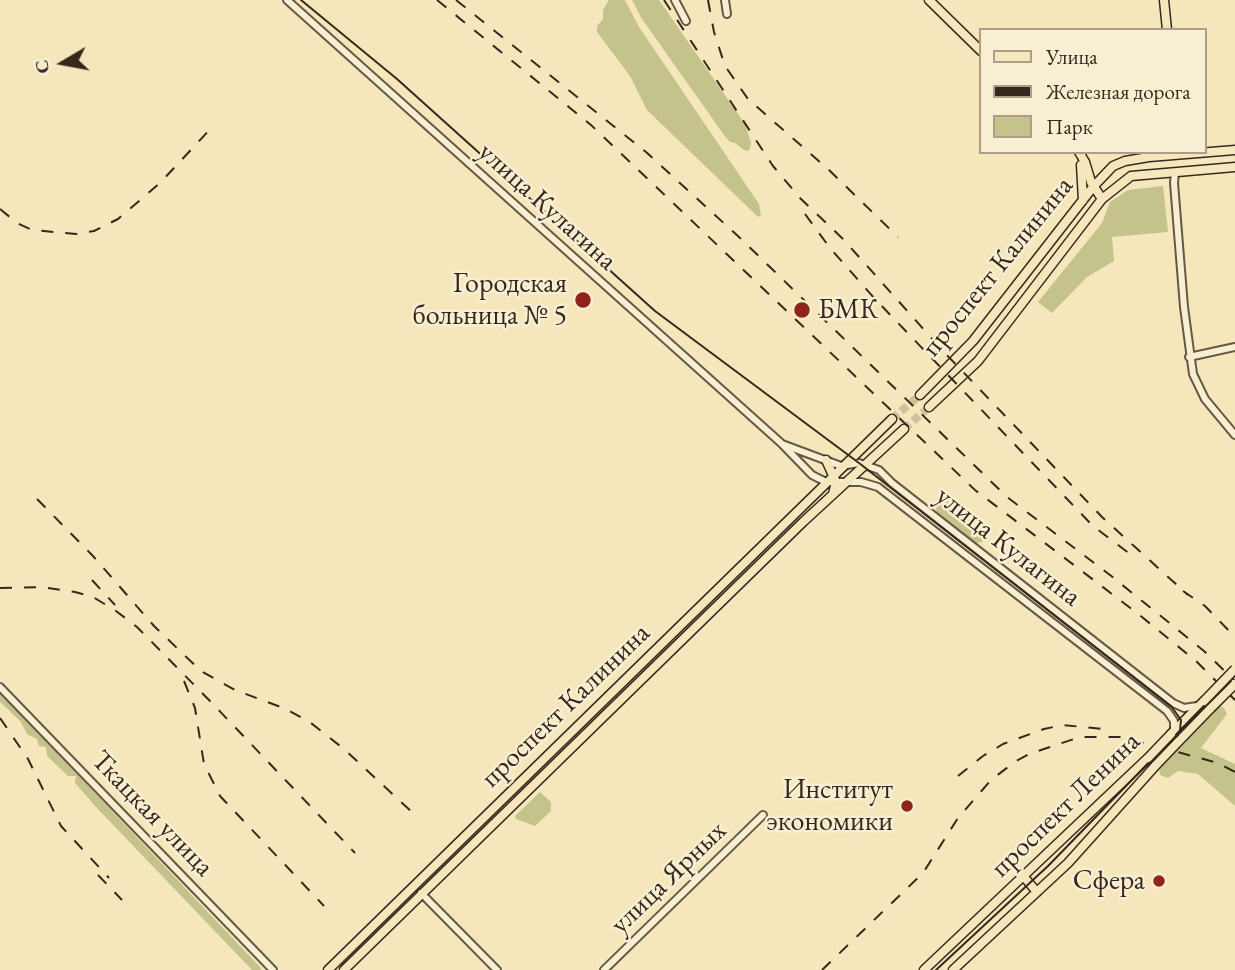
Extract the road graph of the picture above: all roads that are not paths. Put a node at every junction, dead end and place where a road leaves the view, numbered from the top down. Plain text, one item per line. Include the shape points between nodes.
1 (287, 0) edge
2 (675, 0) edge
3 (725, 0) edge
4 (929, 0) edge
5 (1164, 0) edge
6 (727, 14) dead end
7 (687, 21) dead end
8 (1167, 28) edge
9 (979, 49) edge
10 (1235, 150) edge
11 (1207, 153) edge
12 (1078, 154) edge
13 (1079, 154) edge
14 (1176, 154) edge
15 (1204, 154) edge
16 (1235, 167) edge
17 (1206, 169) junction
18 (1175, 172) junction
19 (1093, 187) junction
20 (1102, 199) junction
21 (1083, 200) junction
22 (1093, 210) junction
23 (1235, 347) edge
24 (1189, 357) junction
25 (920, 395) tunnel mouth
26 (929, 407) tunnel mouth
27 (892, 419) tunnel mouth
28 (904, 429) tunnel mouth
29 (1235, 435) edge
30 (781, 443) junction
31 (826, 460) junction
32 (841, 466) junction
33 (862, 466) junction
34 (838, 479) junction
35 (826, 482) junction
36 (1068, 621) junction
37 (1061, 631) junction
38 (1118, 661) junction
39 (1235, 668) edge
40 (1112, 669) junction
41 (1134, 673) junction
42 (1128, 681) junction
43 (1235, 684) edge
44 (0, 687) edge
45 (1201, 703) junction
46 (1173, 733) junction
47 (763, 815) dead end
48 (1024, 877) junction
49 (415, 886) junction
50 (1037, 892) junction
51 (421, 893) junction
52 (273, 970) edge
53 (328, 970) edge
54 (344, 970) edge
55 (497, 970) edge
56 (604, 970) edge
57 (924, 970) edge
58 (953, 970) edge

1 - 30 street, улица Кулагина
2 - 7 street
3 - 6 street
4 - 9 main road
5 - 8 main road
10 - 11 main road, проспект Калинина
12 - 21 main road
13 - 19 main road
14 - 18 main road
14 - 19 main road, проспект Калинина via 1125,161 1113,166
15 - 17 street
16 - 17 main road, проспект Калинина
17 - 18 main road, проспект Калинина
18 - 20 main road, проспект Калинина via 1131,176
18 - 24 street
19 - 20 main road
19 - 21 main road, проспект Калинина
20 - 22 main road, проспект Калинина
21 - 22 main road
21 - 25 main road, проспект Калинина via 974,341
22 - 26 main road, проспект Калинина via 978,361
23 - 24 street
24 - 29 street via 1197,385
27 - 32 main road, проспект Калинина
28 - 33 main road
30 - 31 street, улица Кулагина
30 - 35 street, улица Кулагина via 812,475
31 - 32 street, улица Кулагина
31 - 34 main road
32 - 33 street, улица Кулагина
32 - 34 main road, проспект Калинина
33 - 34 main road
33 - 36 street, улица Кулагина via 879,470
34 - 35 main road, проспект Калинина
34 - 37 street, улица Кулагина via 878,487
34 - 51 main road, проспект Калинина via 833,494
35 - 49 main road, проспект Калинина
36 - 37 street
36 - 38 street, улица Кулагина
37 - 40 street, улица Кулагина
38 - 40 street
38 - 41 street, улица Кулагина
39 - 45 main road, проспект Ленина, bridge
40 - 42 street, улица Кулагина
41 - 42 street
41 - 45 street, улица Кулагина via 1181,708
42 - 46 street, улица Кулагина via 1167,711 1174,721
43 - 50 main road, проспект Ленина, bridge
44 - 52 street, Ткацкая улица
45 - 46 main road, проспект Ленина
46 - 48 main road, проспект Ленина, bridge
47 - 56 street, улица Ярных
48 - 50 main road
48 - 57 main road, проспект Ленина
49 - 51 main road
49 - 53 main road, проспект Калинина
50 - 58 main road, проспект Ленина
51 - 54 main road, проспект Калинина
51 - 55 street

